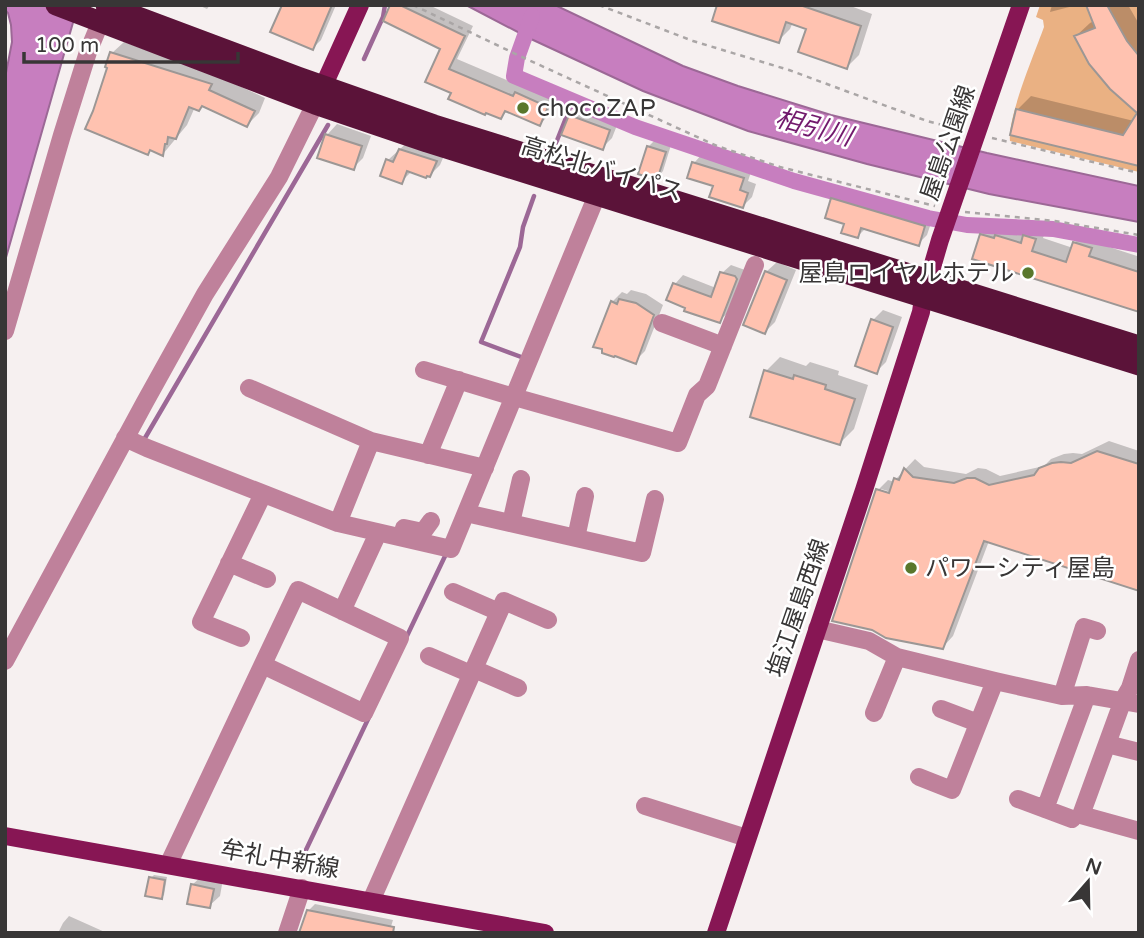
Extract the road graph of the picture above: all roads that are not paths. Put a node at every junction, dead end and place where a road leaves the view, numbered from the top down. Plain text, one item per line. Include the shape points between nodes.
1 (56, 5) edge
2 (360, 5) edge
3 (1021, 5) edge
4 (103, 12) edge
5 (319, 95) junction
6 (597, 195) junction
7 (755, 265) dead end
8 (926, 289) junction
9 (662, 323) dead end
10 (5, 331) edge
11 (723, 346) junction
12 (1139, 346) edge
13 (1139, 365) edge
14 (424, 370) dead end
15 (459, 380) junction
16 (249, 388) dead end
17 (514, 397) junction
18 (125, 438) junction
19 (371, 441) junction
20 (428, 455) junction
21 (485, 468) junction
22 (521, 480) dead end
23 (263, 494) junction
24 (585, 496) dead end
25 (655, 499) dead end
26 (466, 513) junction
27 (337, 515) junction
28 (431, 521) dead end
29 (511, 523) junction
30 (379, 533) junction
31 (576, 538) junction
32 (229, 563) junction
33 (267, 579) dead end
34 (453, 592) dead end
35 (342, 611) junction
36 (499, 612) junction
37 (548, 620) dead end
38 (817, 629) junction
39 (1097, 631) dead end
40 (241, 638) dead end
41 (429, 656) dead end
42 (897, 657) junction
43 (1139, 660) edge
44 (5, 661) edge
45 (262, 665) junction
46 (472, 671) junction
47 (995, 681) junction
48 (518, 688) dead end
49 (1087, 695) junction
50 (1062, 696) junction
51 (1131, 702) edge
52 (941, 709) dead end
53 (874, 713) dead end
54 (978, 723) junction
55 (1107, 744) junction
56 (1139, 752) edge
57 (919, 777) dead end
58 (1018, 799) dead end
59 (645, 806) dead end
60 (1045, 809) junction
61 (1072, 819) dead end
62 (1139, 831) edge
63 (5, 836) edge
64 (747, 838) junction
65 (168, 865) junction
66 (302, 888) junction
67 (370, 901) junction
68 (287, 933) edge
69 (545, 933) edge
70 (716, 933) edge

1 - 4 highway, 高松北バイパス
2 - 5 main road
3 - 8 main road, 屋島公園線
4 - 5 highway, 高松北バイパス
4 - 10 street
5 - 6 highway, 高松北バイパス via 427,142
5 - 8 highway, 高松北バイパス via 433,125
5 - 18 street via 279,177 205,294
6 - 8 highway, 高松北バイパス
6 - 17 street
7 - 11 street
8 - 12 highway, 高松北バイパス
8 - 13 highway, 高松北バイパス
8 - 38 main road, 塩江屋島西線
9 - 11 street
11 - 17 street via 678,443
14 - 15 street
15 - 17 street
15 - 20 street
16 - 19 street
17 - 21 street
18 - 23 street
18 - 44 street
19 - 20 street
19 - 27 street
20 - 21 street
21 - 26 street
22 - 29 street
23 - 27 street
23 - 32 street
24 - 31 street
25 - 31 street via 642,553
26 - 29 street
26 - 30 street via 451,549
27 - 28 street via 424,532
27 - 30 street
29 - 31 street
30 - 35 street
32 - 33 street
32 - 40 street via 201,622
34 - 36 street
35 - 45 street via 298,590
35 - 45 street via 400,638 364,713
36 - 37 street via 503,601
36 - 46 street
38 - 42 street via 869,641
38 - 64 main road, 塩江屋島西線
39 - 50 street via 1084,627
41 - 46 street
42 - 47 street
42 - 53 street
43 - 51 street via 1130,688
45 - 65 street
46 - 48 street
46 - 67 street
47 - 50 street
47 - 54 street
49 - 50 street
49 - 51 street
49 - 60 street
51 - 55 street
52 - 54 street
54 - 57 street via 952,790
55 - 56 street
55 - 62 street via 1081,815
58 - 60 street
59 - 64 street
60 - 61 street
63 - 65 main road, 牟礼中新線
64 - 70 main road, 塩江屋島西線
65 - 66 main road, 牟礼中新線
66 - 67 main road, 牟礼中新線
66 - 68 street
67 - 69 main road, 牟礼中新線

